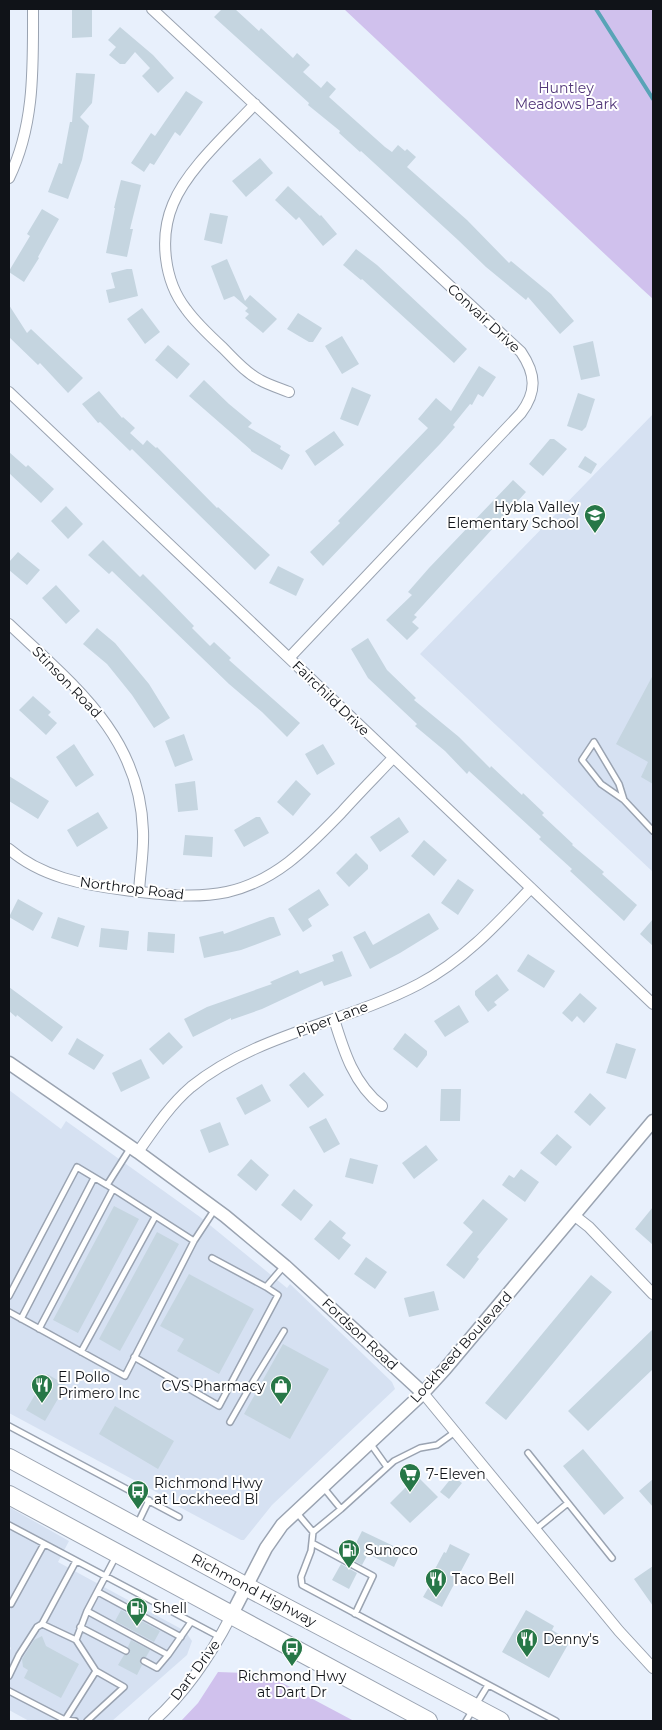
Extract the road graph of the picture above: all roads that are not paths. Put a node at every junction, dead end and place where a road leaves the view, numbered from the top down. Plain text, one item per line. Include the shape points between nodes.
1 (33, 9) edge
2 (152, 9) edge
3 (255, 104) junction
4 (9, 178) edge
5 (9, 392) edge
6 (289, 392) dead end
7 (9, 624) edge
8 (289, 658) junction
9 (393, 758) junction
10 (624, 800) junction
11 (653, 831) edge
12 (9, 849) edge
13 (531, 888) junction
14 (139, 892) junction
15 (653, 1004) edge
16 (334, 1019) junction
17 (9, 1063) edge
18 (382, 1106) dead end
19 (653, 1121) edge
20 (135, 1149) junction
21 (94, 1178) junction
22 (106, 1185) junction
23 (113, 1190) junction
24 (215, 1209) junction
25 (155, 1216) junction
26 (575, 1216) junction
27 (194, 1241) junction
28 (212, 1258) dead end
29 (285, 1266) junction
30 (266, 1287) junction
31 (653, 1294) edge
32 (9, 1296) edge
33 (9, 1312) edge
34 (21, 1319) junction
35 (39, 1329) junction
36 (284, 1331) dead end
37 (81, 1352) junction
38 (134, 1357) junction
39 (423, 1393) junction
40 (230, 1422) dead end
41 (9, 1426) edge
42 (456, 1432) junction
43 (369, 1442) junction
44 (528, 1453) dead end
45 (9, 1458) edge
46 (387, 1467) junction
47 (322, 1487) junction
48 (9, 1495) edge
49 (149, 1500) junction
50 (568, 1503) junction
51 (341, 1508) junction
52 (296, 1512) junction
53 (179, 1517) dead end
54 (9, 1525) edge
55 (136, 1527) junction
56 (536, 1529) junction
57 (313, 1532) junction
58 (312, 1543) junction
59 (44, 1544) junction
60 (117, 1554) junction
61 (612, 1558) dead end
62 (76, 1561) junction
63 (105, 1576) junction
64 (245, 1586) junction
65 (98, 1592) junction
66 (9, 1603) edge
67 (87, 1612) junction
68 (355, 1614) junction
69 (231, 1616) junction
70 (192, 1622) junction
71 (42, 1624) junction
72 (80, 1627) junction
73 (182, 1637) junction
74 (220, 1637) junction
75 (76, 1640) junction
76 (126, 1651) dead end
77 (168, 1656) junction
78 (144, 1661) dead end
79 (652, 1664) edge
80 (96, 1672) junction
81 (9, 1676) edge
82 (488, 1684) junction
83 (9, 1691) edge
84 (471, 1715) edge
85 (65, 1720) edge
86 (75, 1721) edge
87 (87, 1721) edge
88 (154, 1721) edge
89 (428, 1721) edge
90 (500, 1721) edge
91 (556, 1721) edge

1 - 4 street via 30,108
2 - 3 street, Convair Drive
3 - 6 street via 180,188 166,229 167,265 185,309 206,331 259,380
3 - 8 street, Convair Drive via 521,352 528,362 533,386 521,413
5 - 8 street, Fairchild Drive
7 - 14 street, Stinson Road via 90,701 116,737 136,787 143,824
8 - 9 street, Fairchild Drive
9 - 13 street, Fairchild Drive
9 - 14 street, Northrop Road via 310,846 268,876 240,888 210,894
10 - 10 lane via 619,784 594,742 582,760 601,784
10 - 11 lane
12 - 14 street, Northrop Road via 39,868 70,881
13 - 15 street, Fairchild Drive
13 - 16 street, Piper Lane via 489,932 439,972 400,993
16 - 18 street via 353,1072
16 - 20 street, Piper Lane via 254,1049 210,1072 173,1105
17 - 20 street, Fordson Road
19 - 26 street, Lockheed Boulevard
20 - 22 lane
20 - 24 street, Fordson Road
21 - 22 lane
21 - 32 lane via 76,1167
21 - 34 lane
22 - 23 lane
23 - 25 lane
23 - 35 lane
24 - 27 lane
24 - 29 street, Fordson Road
25 - 27 lane
25 - 37 lane
26 - 31 street
26 - 39 street, Lockheed Boulevard
27 - 38 lane
28 - 30 lane
29 - 30 lane
29 - 39 street, Fordson Road
30 - 38 lane via 278,1295 219,1406
33 - 34 lane
34 - 35 lane
35 - 37 lane
36 - 40 lane
37 - 38 lane via 124,1376
39 - 42 street, Fordson Road
39 - 43 street, Lockheed Boulevard
41 - 49 lane
42 - 46 lane
42 - 56 street, Fordson Road
43 - 46 lane
43 - 47 street, Lockheed Boulevard
44 - 50 lane
45 - 55 highway, Richmond Highway
46 - 51 lane
47 - 51 lane
47 - 52 street, Lockheed Boulevard
48 - 60 highway
49 - 53 lane
49 - 55 lane
50 - 56 lane
50 - 61 lane
51 - 57 lane
52 - 57 lane
52 - 64 street, Lockheed Boulevard via 273,1536
54 - 59 lane
55 - 64 highway, Richmond Highway
56 - 79 street, Fordson Road via 619,1631
57 - 58 lane
58 - 68 lane via 301,1577 302,1585
58 - 68 lane via 373,1576
59 - 62 lane
59 - 66 lane
60 - 63 lane
60 - 69 highway
62 - 63 lane
62 - 71 lane
63 - 65 lane
63 - 70 lane
64 - 69 street, Lockheed Boulevard
64 - 84 highway, Richmond Highway
65 - 67 lane
65 - 73 lane
67 - 72 lane
67 - 77 lane
68 - 82 lane
69 - 74 street, Dart Drive
69 - 89 highway
70 - 73 lane
70 - 74 lane
71 - 75 lane
71 - 81 lane via 37,1626
72 - 75 lane
72 - 76 lane
73 - 77 lane
74 - 88 street, Dart Drive via 192,1678
75 - 80 lane
77 - 78 lane via 157,1668
80 - 85 lane
80 - 87 lane via 124,1687
82 - 84 lane
82 - 91 lane
83 - 85 lane
84 - 90 highway, Richmond Highway
85 - 86 lane

